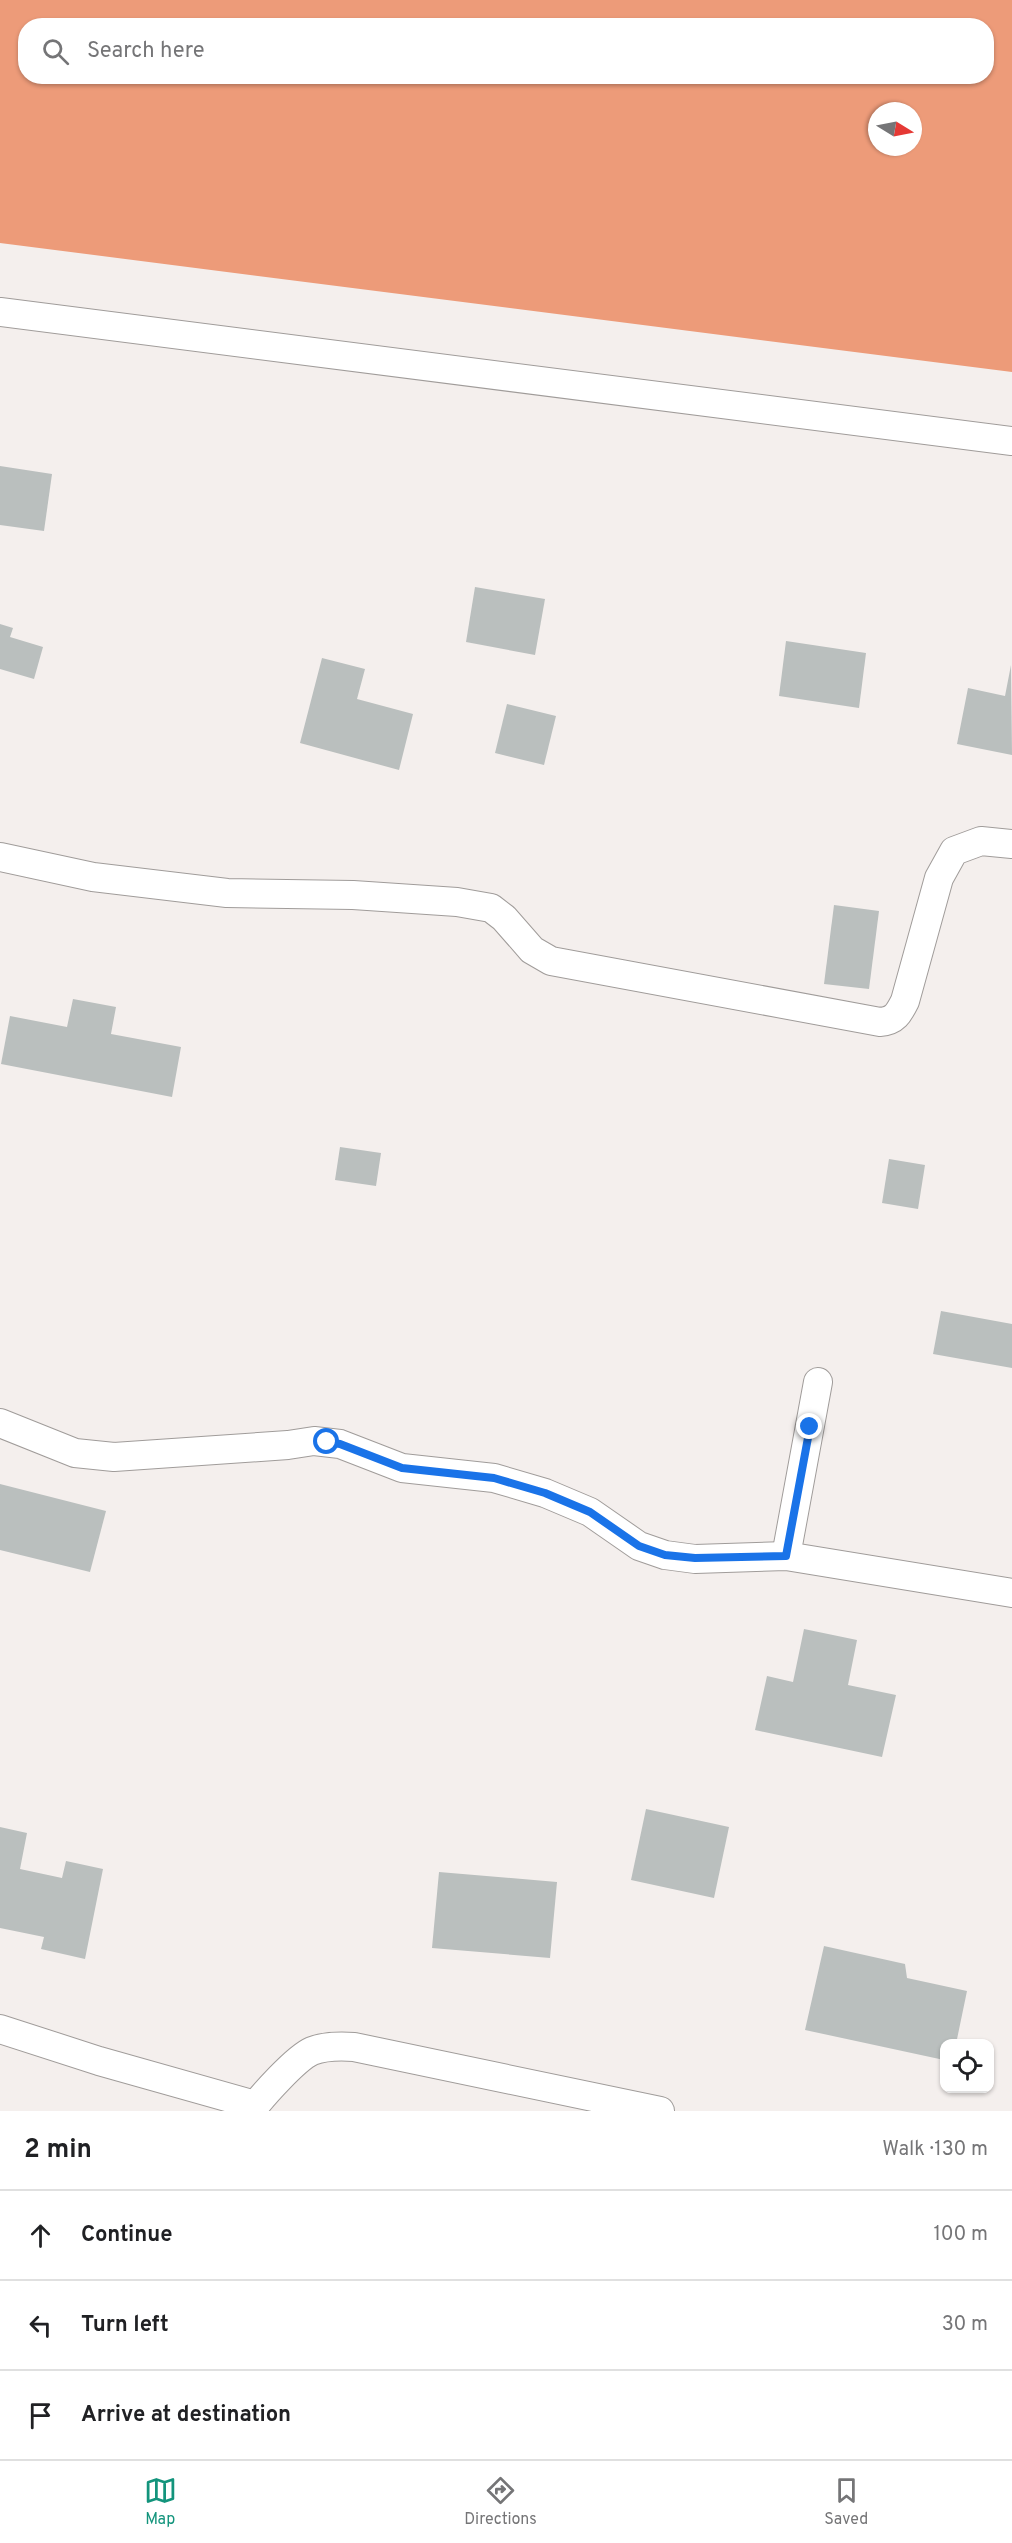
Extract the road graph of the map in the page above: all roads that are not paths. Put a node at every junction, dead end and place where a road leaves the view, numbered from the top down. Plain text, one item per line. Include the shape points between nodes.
1 (0, 312) edge
2 (1012, 441) edge
3 (1012, 844) edge
4 (0, 857) edge
5 (818, 1382) dead end
6 (0, 1423) edge
7 (786, 1556) junction
8 (1012, 1593) edge
9 (0, 2029) edge
10 (253, 2108) edge
11 (660, 2111) edge

1 - 2 street
3 - 4 street via 981,841 954,850 939,878 905,1001 890,1022 551,961 532,950 491,908 353,895 227,893 93,877
5 - 7 street
6 - 7 street via 75,1453 114,1457 314,1441 340,1444 402,1468 494,1478 545,1493 590,1512 639,1546 665,1555
7 - 8 street
9 - 10 street
10 - 11 street via 310,2051 332,2046 354,2047

